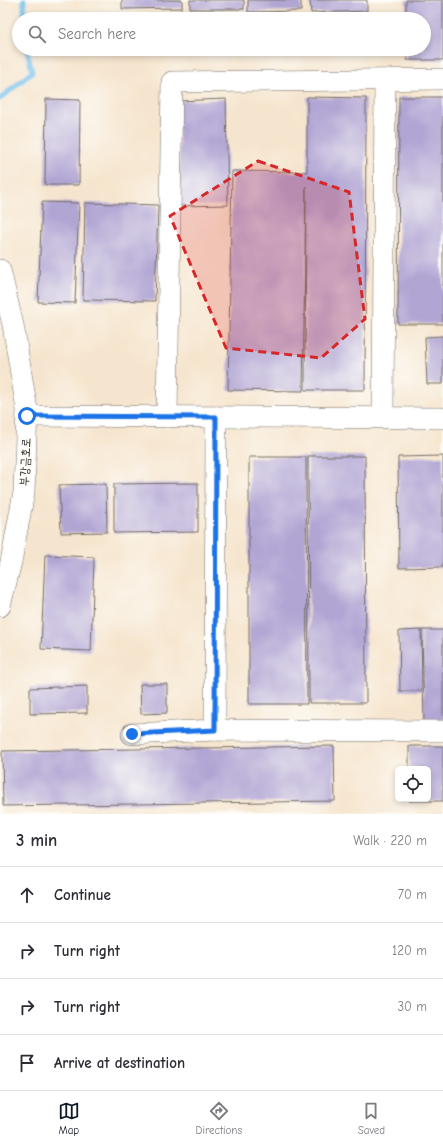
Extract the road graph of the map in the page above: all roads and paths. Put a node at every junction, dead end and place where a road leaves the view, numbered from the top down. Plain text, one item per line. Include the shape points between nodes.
1 (443, 79) edge
2 (385, 80) junction
3 (0, 270) edge
4 (27, 416) junction
5 (167, 417) junction
6 (216, 417) junction
7 (383, 417) junction
8 (443, 418) edge
9 (0, 606) edge
10 (215, 730) junction
11 (443, 731) edge
12 (132, 734) dead end

1 - 2 street
2 - 5 street via 172,82
2 - 7 street
3 - 4 street, 부강금호로 via 13,325
4 - 5 street
4 - 9 street, 부강금호로 via 24,492
5 - 6 street
6 - 7 street
6 - 10 street
7 - 8 street
10 - 11 street
10 - 12 street

